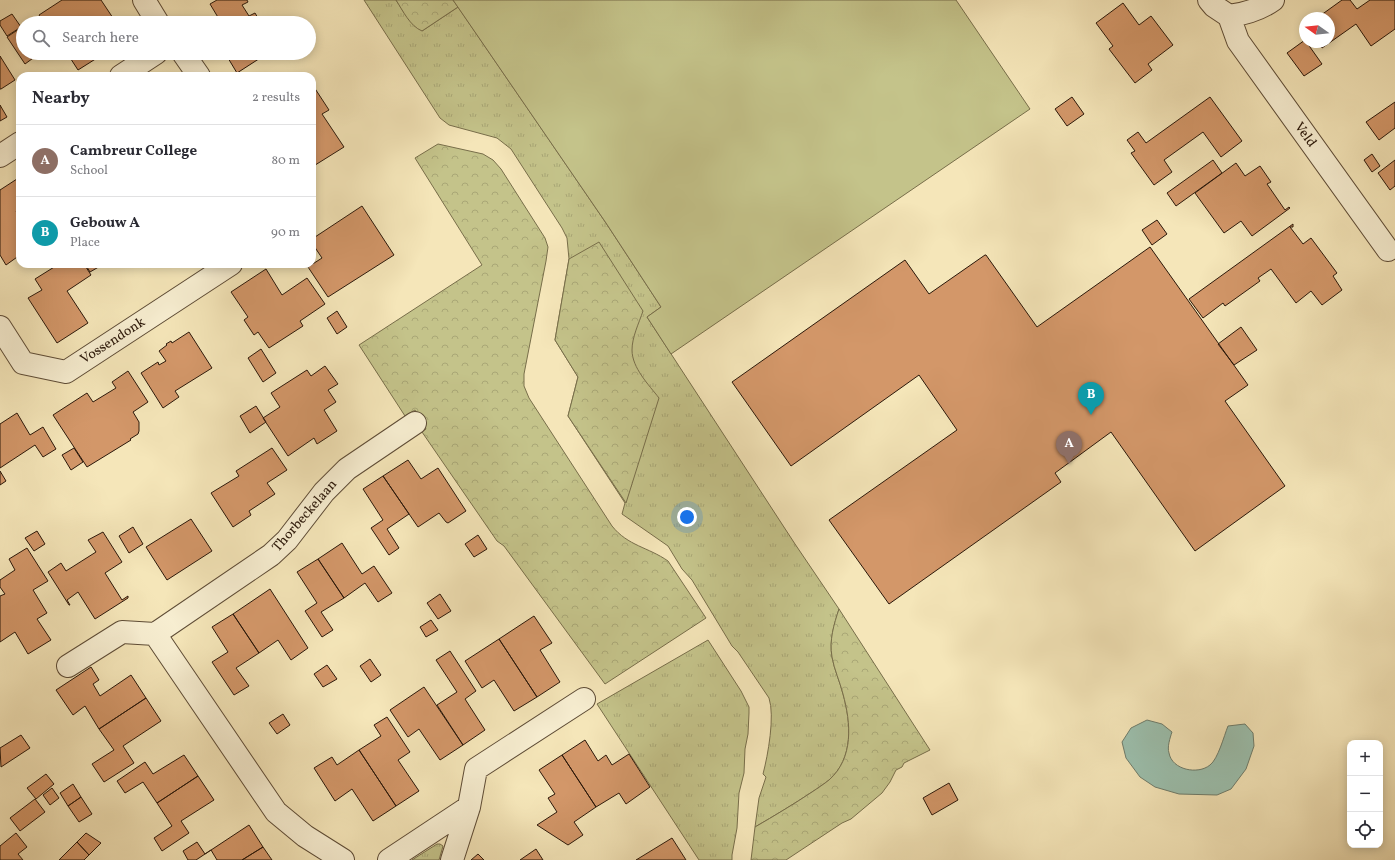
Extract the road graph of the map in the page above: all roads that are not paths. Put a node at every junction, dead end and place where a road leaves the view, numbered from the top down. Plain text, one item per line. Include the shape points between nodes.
1 (144, 0) edge
2 (1209, 0) edge
3 (1273, 0) edge
4 (154, 16) edge
5 (1229, 16) junction
6 (145, 60) edge
7 (188, 60) edge
8 (127, 72) edge
9 (195, 72) edge
10 (16, 145) edge
11 (0, 156) edge
12 (1388, 250) dead end
13 (225, 268) edge
14 (0, 328) edge
15 (415, 423) dead end
16 (155, 634) junction
17 (68, 666) dead end
18 (584, 699) dead end
19 (469, 807) junction
20 (343, 860) edge
21 (389, 860) edge
22 (452, 860) edge

1 - 4 street
2 - 5 street
3 - 5 street via 1248,13
5 - 12 street, Veld via 1238,41
6 - 8 street
7 - 9 street
10 - 11 street
13 - 14 street, Vossendonk via 66,372 23,363
15 - 16 street, Thorbeckelaan via 347,469 324,492 287,540 271,556
16 - 17 street via 122,632
16 - 20 street via 276,812 305,836
18 - 19 street via 476,769
19 - 21 street
19 - 22 street

